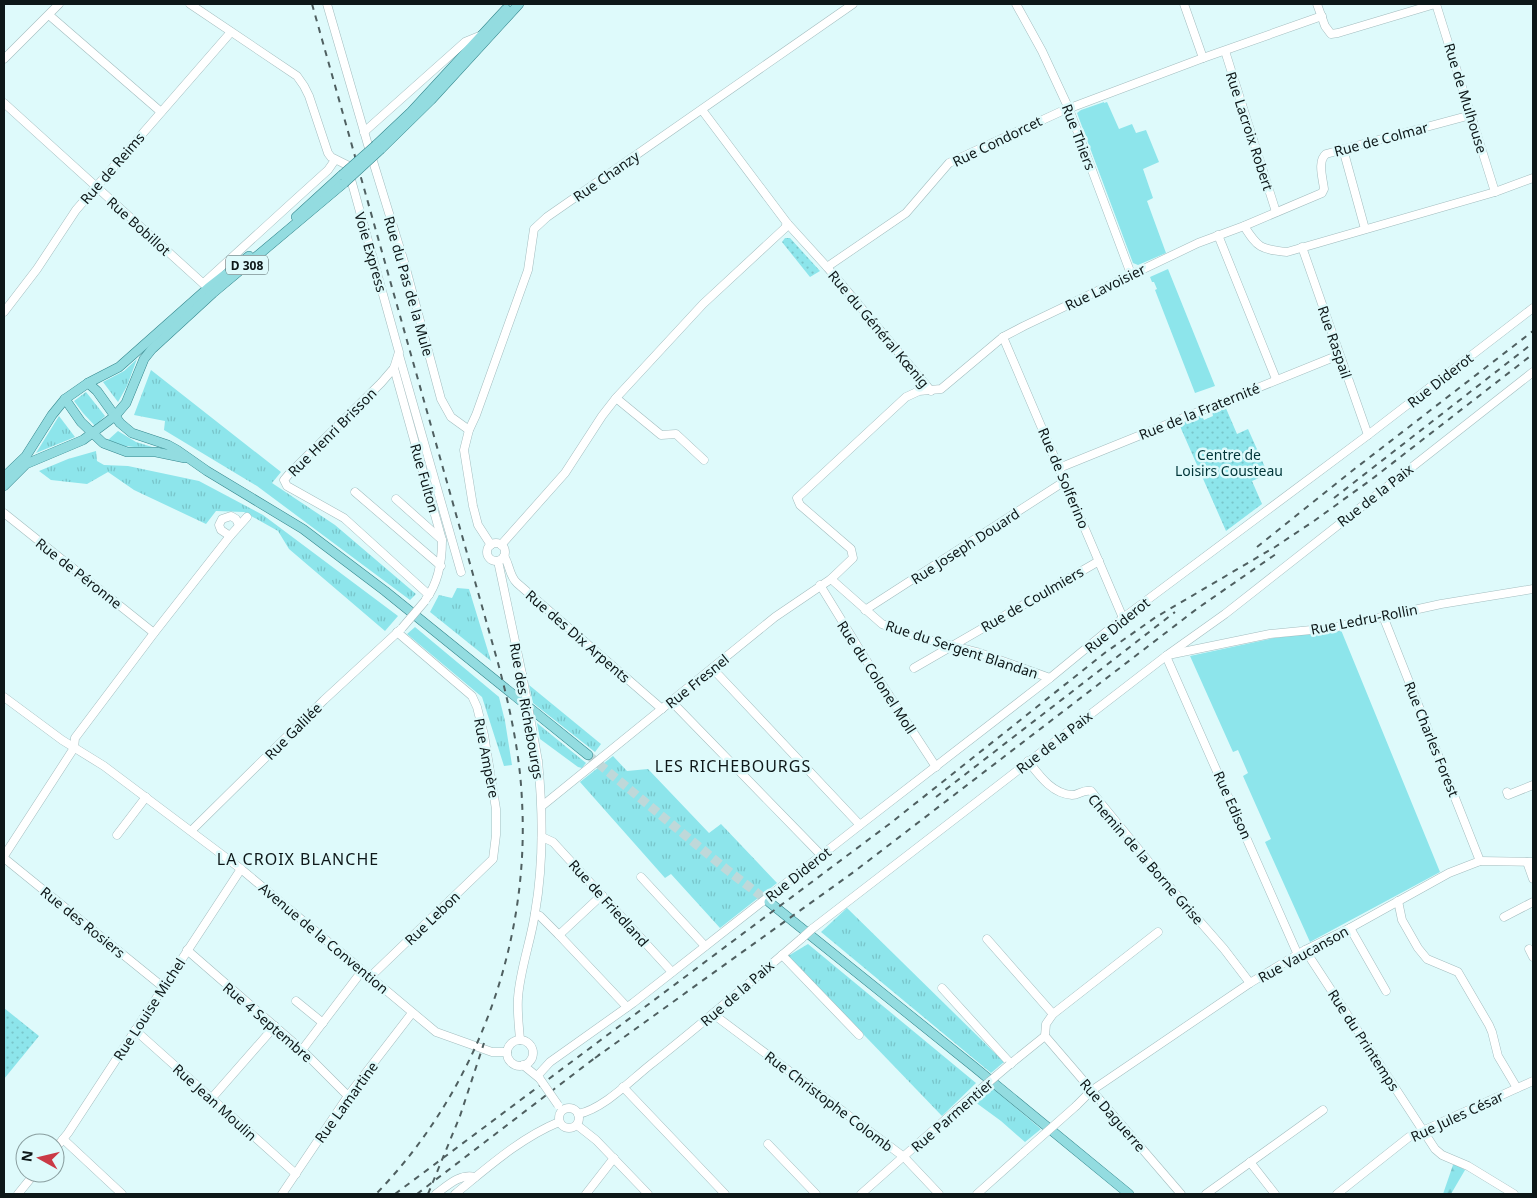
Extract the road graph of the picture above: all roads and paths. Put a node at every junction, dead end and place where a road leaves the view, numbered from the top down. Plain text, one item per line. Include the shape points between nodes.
1 (59, 4) edge
2 (190, 4) edge
3 (326, 4) edge
4 (511, 4) edge
5 (519, 4) edge
6 (853, 4) edge
7 (1016, 4) edge
8 (1184, 4) edge
9 (1317, 4) edge
10 (1436, 4) edge
11 (49, 15) junction
12 (1322, 16) junction
13 (231, 32) junction
14 (483, 35) junction
15 (1225, 51) junction
16 (1203, 58) junction
17 (4, 59) edge
18 (4, 103) edge
19 (1069, 109) junction
20 (702, 110) junction
21 (161, 112) junction
22 (1471, 115) junction
23 (364, 132) junction
24 (378, 147) junction
25 (1342, 149) junction
26 (335, 160) junction
27 (1533, 178) edge
28 (343, 179) junction
29 (96, 186) junction
30 (1495, 192) junction
31 (1276, 212) junction
32 (788, 223) junction
33 (1244, 226) junction
34 (1365, 229) junction
35 (1218, 235) junction
36 (1302, 247) junction
37 (827, 267) junction
38 (1131, 274) junction
39 (207, 285) junction
40 (1533, 308) edge
41 (4, 312) edge
42 (1004, 337) junction
43 (399, 354) junction
44 (1339, 355) junction
45 (394, 368) junction
46 (1533, 372) edge
47 (1276, 379) junction
48 (88, 382) junction
49 (931, 391) junction
50 (616, 398) junction
51 (65, 399) junction
52 (115, 416) junction
53 (469, 430) junction
54 (92, 434) junction
55 (1368, 436) junction
56 (188, 459) junction
57 (704, 460) dead end
58 (1059, 468) junction
59 (4, 477) edge
60 (1064, 481) junction
61 (4, 486) edge
62 (355, 492) dead end
63 (396, 499) dead end
64 (4, 513) edge
65 (247, 517) dead end
66 (240, 525) junction
67 (230, 536) junction
68 (442, 540) junction
69 (491, 545) junction
70 (501, 545) junction
71 (501, 558) junction
72 (853, 558) joint
73 (1099, 561) junction
74 (440, 566) junction
75 (461, 572) dead end
76 (830, 579) junction
77 (514, 580) junction
78 (820, 585) junction
79 (1533, 588) edge
80 (504, 590) junction
81 (429, 595) junction
82 (865, 610) junction
83 (1383, 616) junction
84 (1123, 618) junction
85 (400, 630) junction
86 (154, 633) junction
87 (1184, 642) junction
88 (952, 645) junction
89 (1186, 652) junction
90 (1166, 656) junction
91 (712, 668) junction
92 (914, 668) dead end
93 (1050, 678) junction
94 (4, 697) edge
95 (672, 702) junction
96 (662, 709) junction
97 (74, 748) junction
98 (588, 755) tunnel mouth
99 (1028, 762) junction
100 (936, 767) junction
101 (1533, 785) edge
102 (1507, 792) dead end
103 (146, 797) junction
104 (542, 806) junction
105 (860, 825) junction
106 (191, 831) junction
107 (117, 835) dead end
108 (542, 837) junction
109 (821, 855) junction
110 (4, 857) edge
111 (493, 858) joint
112 (1480, 861) junction
113 (1530, 862) edge
114 (241, 869) junction
115 (641, 877) dead end
116 (1533, 879) edge
117 (602, 895) junction
118 (1398, 901) junction
119 (769, 902) tunnel mouth
120 (1533, 902) edge
121 (535, 914) junction
122 (1504, 917) dead end
123 (1350, 928) junction
124 (1158, 932) dead end
125 (560, 935) junction
126 (986, 939) dead end
127 (705, 946) junction
128 (1529, 949) dead end
129 (187, 950) junction
130 (1302, 952) junction
131 (782, 955) junction
132 (1533, 958) edge
133 (362, 971) junction
134 (672, 972) junction
135 (370, 977) junction
136 (1250, 983) junction
137 (163, 987) junction
138 (942, 988) dead end
139 (1386, 991) dead end
140 (296, 1001) dead end
141 (627, 1008) junction
142 (412, 1013) junction
143 (713, 1014) junction
144 (1053, 1014) junction
145 (323, 1023) junction
146 (275, 1026) junction
147 (135, 1030) junction
148 (859, 1035) dead end
149 (1044, 1036) junction
150 (520, 1040) junction
151 (302, 1050) junction
152 (507, 1052) junction
153 (531, 1058) junction
154 (1010, 1064) junction
155 (524, 1065) junction
156 (539, 1077) junction
157 (1533, 1081) edge
158 (623, 1087) junction
159 (1517, 1088) junction
160 (1091, 1091) junction
161 (348, 1096) junction
162 (211, 1098) junction
163 (561, 1107) junction
164 (1323, 1110) dead end
165 (578, 1114) junction
166 (559, 1122) junction
167 (577, 1125) junction
168 (1423, 1130) junction
169 (65, 1135) edge
170 (65, 1140) edge
171 (768, 1144) dead end
172 (904, 1157) junction
173 (614, 1158) junction
174 (1250, 1162) junction
175 (296, 1174) junction
176 (475, 1177) junction
177 (27, 1183) edge
178 (18, 1194) edge
179 (122, 1194) edge
180 (282, 1194) edge
181 (436, 1194) edge
182 (454, 1194) edge
183 (586, 1194) edge
184 (648, 1194) edge
185 (725, 1194) edge
186 (816, 1194) edge
187 (861, 1194) edge
188 (939, 1194) edge
189 (977, 1194) edge
190 (1128, 1194) edge
191 (1181, 1194) edge
192 (1206, 1194) edge
193 (1274, 1194) edge
194 (1337, 1194) edge
195 (1514, 1194) edge

1 - 11 street
2 - 13 street
3 - 23 street, Rue du Pas de la Mule
4 - 14 main road, D 308
5 - 24 main road, D 308 via 415,116
6 - 20 street, Rue Chanzy
7 - 19 street, Rue Thiers
8 - 16 street
9 - 12 street
10 - 12 street via 1331,34
10 - 22 street, Rue de Mulhouse
11 - 17 street
11 - 21 street
12 - 15 street, Rue Condorcet
13 - 21 street, Rue de Reims
13 - 26 street via 291,71 304,86 328,153
14 - 23 street via 465,42
14 - 24 main road, D 308
15 - 16 street, Rue Condorcet
15 - 31 street, Rue Lacroix Robert
16 - 19 street, Rue Condorcet
18 - 29 street, Rue Bobillot
19 - 37 street, Rue Condorcet via 949,163 906,213
19 - 38 street, Rue Thiers
20 - 32 street
20 - 53 street, Rue Chanzy via 534,229 528,270
21 - 29 street, Rue de Reims
22 - 25 street, Rue de Colmar
22 - 30 street, Rue de Mulhouse
23 - 53 street, Rue du Pas de la Mule via 405,265 440,399 452,416
24 - 28 main road, D 308, bridge
25 - 31 street, Rue de Colmar via 1322,157 1322,193
25 - 34 street
26 - 39 street
26 - 43 street, Voie Express via 347,165
27 - 30 street
28 - 39 main road, D 308
28 - 52 main road, D 308 via 152,349 144,359 126,403
29 - 39 street, Rue Bobillot
29 - 41 street, Rue de Reims
30 - 34 street
31 - 33 street, Rue de Colmar
32 - 37 street
32 - 50 street via 703,304
33 - 35 street, Rue Lavoisier
33 - 36 street via 1261,248 1287,252
34 - 36 street
35 - 38 street, Rue Lavoisier
35 - 47 street
36 - 44 street, Rue Raspail
37 - 49 street, Rue du Général Kœnig
38 - 42 street, Rue Lavoisier
39 - 48 main road via 120,367
40 - 55 street, Rue Diderot
42 - 49 street, Rue Lavoisier via 942,389
42 - 58 street, Rue de Solferino
43 - 45 street, Rue Henri Brisson
43 - 75 street
44 - 47 street, Rue de la Fraternité
44 - 55 street, Rue Raspail
45 - 68 street, Rue Fulton
45 - 81 street, Rue Henri Brisson via 289,474 284,483 344,518
46 - 87 street, Rue de la Paix via 1225,614
47 - 58 street, Rue de la Fraternité
48 - 51 main road
48 - 52 main road
49 - 72 street, Rue Lavoisier via 916,392 900,402 797,498 800,505 851,549
50 - 57 street via 661,435 676,434
50 - 70 street via 565,473
51 - 54 main road
51 - 59 main road via 26,456
52 - 54 main road, D 308
52 - 56 main road via 132,433 168,445
53 - 69 street, Rue Chanzy via 464,450 472,506 478,525
54 - 56 main road via 103,444 127,452 156,452
54 - 61 main road, D 308 via 26,464
55 - 84 street, Rue Diderot
56 - 98 main road via 302,529 360,571
58 - 60 street, Rue de Solferino
60 - 73 street, Rue de Solferino
60 - 82 street, Rue Joseph Douard
62 - 74 street
63 - 68 street
64 - 86 street, Rue de Péronne
65 - 66 street
66 - 67 street
66 - 67 street via 231,516 222,519 221,530
67 - 86 street
68 - 74 street, Rue Fulton
69 - 70 street
69 - 71 street via 488,557 492,560
70 - 71 street via 504,550
71 - 77 street, Rue des Dix Arpents via 508,562
71 - 80 street, Rue des Richebourgs
72 - 76 street, Rue Fresnel
73 - 84 street, Rue de Solferino
73 - 88 street, Rue de Coulmiers
74 - 81 street, Rue Fulton
76 - 78 street, Rue Fresnel
76 - 82 street, Rue du Sergent Blandan
77 - 80 street
77 - 96 street, Rue des Dix Arpents
78 - 91 street, Rue Fresnel
78 - 100 street, Rue du Colonel Moll
79 - 83 street, Rue Ledru-Rollin
80 - 104 street, Rue des Richebourgs, bridge via 538,761
81 - 85 street, Rue Galilée, bridge
82 - 88 street, Rue du Sergent Blandan via 882,624
83 - 89 street, Rue Ledru-Rollin via 1332,628 1270,634
83 - 112 street, Rue Charles Forest
84 - 93 street, Rue Diderot
85 - 106 street, Rue Galilée
85 - 111 street, Rue Ampère via 472,696 477,706 496,809
86 - 97 street via 75,738
87 - 89 street
87 - 90 street, Rue de la Paix
88 - 92 street, Rue de Coulmiers
88 - 93 street, Rue du Sergent Blandan
89 - 90 street, Rue Ledru-Rollin
90 - 99 street, Rue de la Paix
90 - 130 street, Rue Edison
91 - 95 street, Rue Fresnel
91 - 105 street
93 - 100 street, Rue Diderot
94 - 97 street, Avenue de la Convention
95 - 96 street, Rue Fresnel
95 - 109 street
96 - 104 street, Rue Fresnel
97 - 103 street, Avenue de la Convention
97 - 110 street
99 - 131 street, Rue de la Paix, bridge
99 - 136 street, Chemin de la Borne Grise via 1044,781 1058,791 1073,795 1091,791
100 - 105 street, Rue Diderot
101 - 102 street via 1508,795
103 - 106 street, Avenue de la Convention
103 - 107 street
104 - 108 street, Rue des Richebourgs
105 - 109 street, Rue Diderot
106 - 114 street, Avenue de la Convention
108 - 117 street, Rue de Friedland via 553,842
108 - 121 street, Rue des Richebourgs
109 - 127 street, Rue Diderot
110 - 137 street, Rue des Rosiers
111 - 135 street, Rue Lebon
112 - 113 street, Rue Vaucanson
112 - 118 street, Rue Vaucanson via 1449,873
113 - 116 street
114 - 129 street, Rue Louise Michel
114 - 133 street, Avenue de la Convention
115 - 127 street
117 - 125 street
117 - 134 street, Rue de Friedland
118 - 123 street, Rue Vaucanson
118 - 159 street via 1402,920 1427,959 1458,972 1489,1025 1498,1056
119 - 190 main road
120 - 122 street
121 - 125 street
121 - 150 street, Rue des Richebourgs via 520,978
123 - 130 street, Rue Vaucanson
123 - 139 street
124 - 144 street
125 - 141 street
126 - 144 street
127 - 134 street, Rue Diderot
128 - 132 street
129 - 137 street, Rue Louise Michel
129 - 146 street, Rue 4 Septembre
130 - 136 street, Rue Vaucanson
130 - 168 street, Rue du Printemps
131 - 143 street, Rue de la Paix
131 - 148 street
133 - 135 street, Avenue de la Convention
133 - 145 street
134 - 141 street, Rue Diderot
135 - 142 street, Avenue de la Convention
136 - 160 street, Rue Vaucanson
137 - 147 street, Rue Louise Michel
138 - 154 street
140 - 145 street
141 - 156 street, Rue Diderot via 550,1062
142 - 152 street, Avenue de la Convention via 436,1032 492,1052
142 - 161 street, Rue Lamartine
143 - 158 street, Rue de la Paix
143 - 172 street, Rue Christophe Colomb
144 - 149 street via 1046,1024
145 - 151 street
146 - 151 street, Rue 4 Septembre
146 - 162 street
147 - 162 street, Rue Jean Moulin
147 - 169 street, Rue Louise Michel
149 - 154 street, Rue Parmentier
149 - 160 street, Rue Daguerre
150 - 152 street via 510,1045
150 - 153 street via 530,1046
151 - 161 street, Rue 4 Septembre
152 - 155 street via 512,1063
153 - 155 street
153 - 156 street
154 - 172 street, Rue Parmentier, bridge
155 - 156 street
156 - 163 street, bridge
157 - 159 street, Rue Jules César
158 - 165 street, Rue de la Paix via 589,1112
158 - 185 street
159 - 168 street, Rue Jules César
160 - 189 street, Rue Vaucanson, bridge
160 - 191 street, Rue Daguerre
161 - 175 street, Rue Lamartine
162 - 175 street, Rue Jean Moulin
163 - 165 street via 573,1109
163 - 166 street
164 - 174 street
165 - 167 street
166 - 167 street via 567,1128
166 - 176 street via 528,1138
167 - 173 street
168 - 194 street, Rue Jules César via 1409,1137
168 - 195 street, Rue du Printemps via 1442,1155 1468,1166
170 - 179 street
171 - 186 street
172 - 187 street, Rue Parmentier
172 - 188 street, Rue Christophe Colomb
173 - 183 street
173 - 184 street
174 - 192 street
174 - 193 street
175 - 180 street, Rue Lamartine
176 - 181 street via 459,1178
176 - 182 street
177 - 178 street

